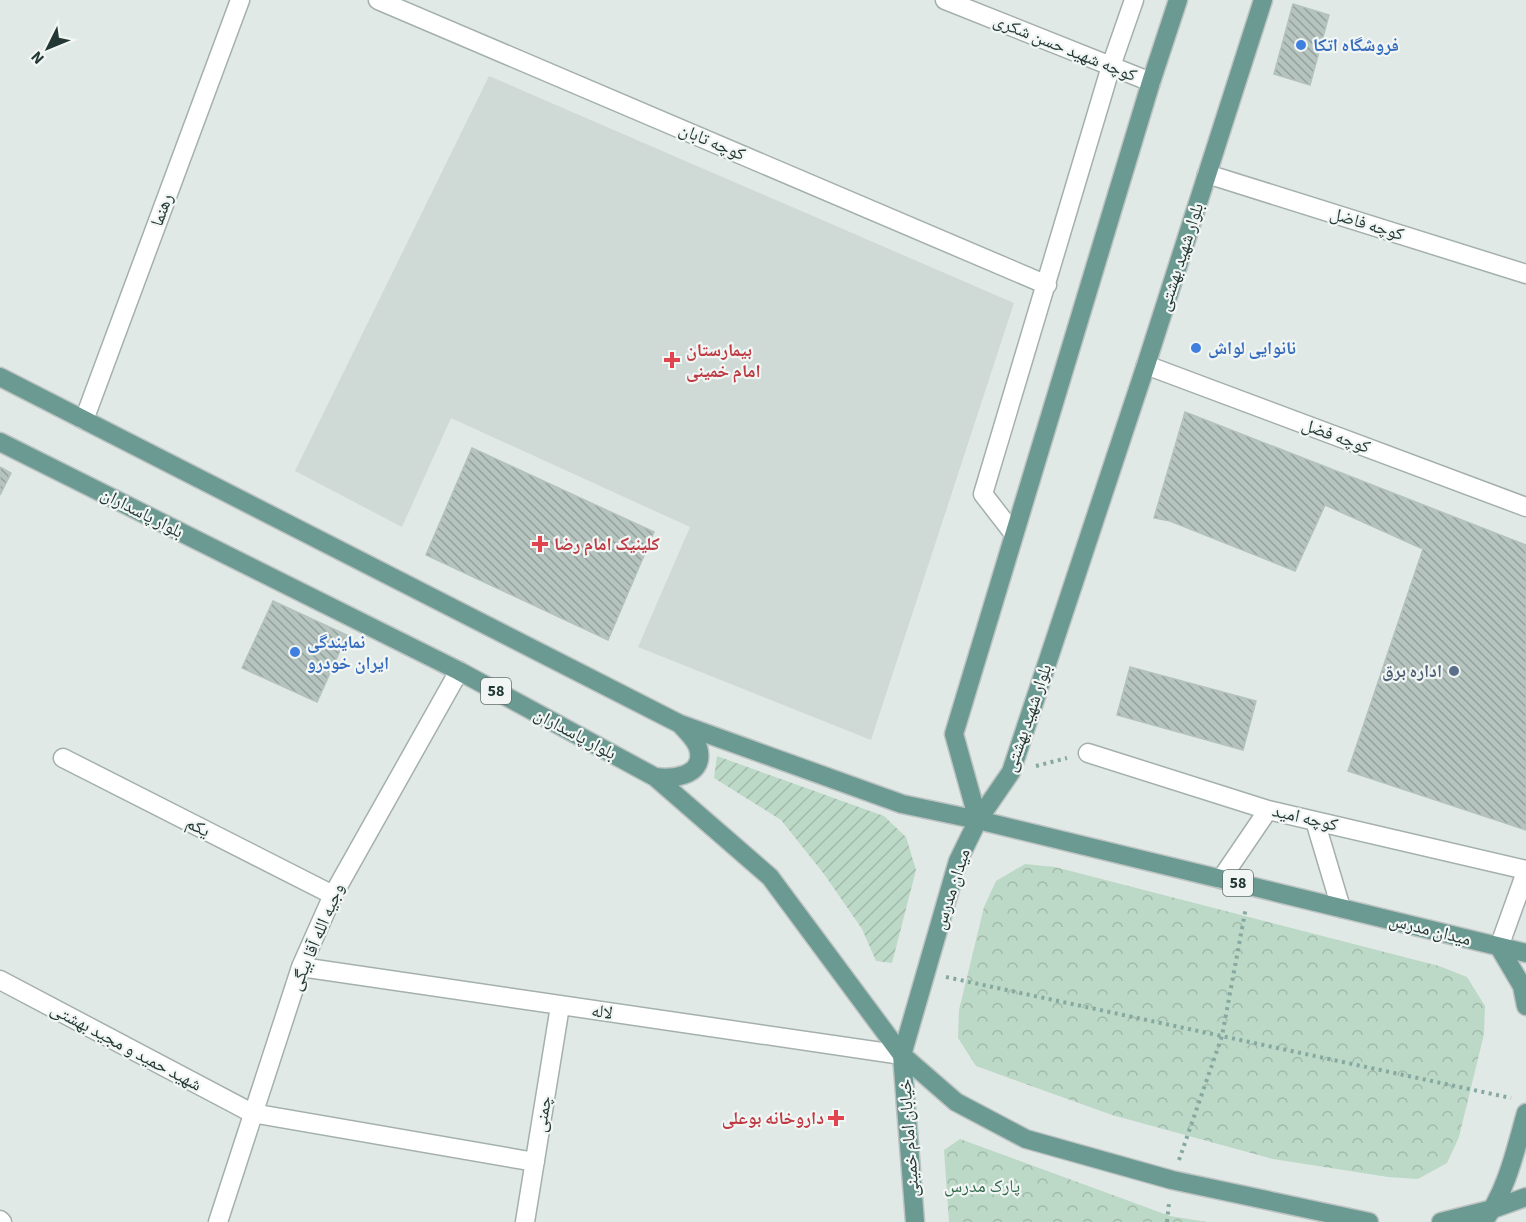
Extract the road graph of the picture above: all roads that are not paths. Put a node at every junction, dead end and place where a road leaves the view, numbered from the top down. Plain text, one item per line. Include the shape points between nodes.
1 (240, 0) edge
2 (378, 0) edge
3 (945, 0) edge
4 (1134, 0) edge
5 (1178, 0) edge
6 (1263, 0) edge
7 (1111, 66) junction
8 (1151, 82) junction
9 (1207, 174) junction
10 (1526, 274) edge
11 (1047, 285) junction
12 (1146, 365) junction
13 (0, 377) edge
14 (84, 420) junction
15 (0, 441) edge
16 (1526, 507) edge
17 (1014, 534) junction
18 (459, 671) junction
19 (680, 724) junction
20 (1088, 753) dead end
21 (63, 758) dead end
22 (655, 777) junction
23 (1268, 810) junction
24 (978, 820) junction
25 (1315, 821) junction
26 (1526, 871) edge
27 (1221, 879) junction
28 (333, 895) junction
29 (1341, 908) junction
30 (1499, 947) junction
31 (1526, 953) edge
32 (301, 966) junction
33 (0, 980) edge
34 (560, 1006) junction
35 (1526, 1006) edge
36 (902, 1055) junction
37 (252, 1113) junction
38 (1526, 1113) edge
39 (535, 1162) junction
40 (1526, 1197) edge
41 (1488, 1216) edge
42 (218, 1222) edge
43 (525, 1222) edge
44 (915, 1222) edge
45 (1369, 1222) edge
46 (1441, 1222) edge

1 - 14 street, رهنما
2 - 11 street, کوچه تابان
3 - 7 street, کوچه شهید حسن شکری
4 - 7 street
5 - 8 main road
6 - 9 main road, بلوار شهید بهشتی
7 - 8 street, کوچه شهید حسن شکری
7 - 11 street
8 - 17 main road
9 - 10 street, کوچه فاضل
9 - 12 main road, بلوار شهید بهشتی
11 - 17 street via 983,494
12 - 16 street, کوچه فضل
12 - 24 main road, بلوار شهید بهشتی via 1011,772
13 - 14 main road, 58
14 - 19 main road, 58
15 - 18 main road, بلوار پاسداران / 58
17 - 24 main road via 954,734
18 - 22 main road, بلوار پاسداران / 58
18 - 28 street, وجیه الله آقا بیگی
19 - 22 main road via 695,741 700,753 697,764 681,777
19 - 24 main road, 58 via 902,804
20 - 23 street, کوچه امید
21 - 28 street, یکم
22 - 36 main road, بلوار پاسداران / 58 via 770,877
23 - 25 street, کوچه امید
23 - 27 street
24 - 27 main road, میدان مدرس / 58
24 - 36 main road, میدان مدرس via 958,861
25 - 26 street, کوچه امید
25 - 29 street
26 - 30 street
27 - 29 main road, میدان مدرس / 58
28 - 32 street, وجیه الله آقا بیگی
29 - 30 main road, میدان مدرس / 58
30 - 31 main road, 58
30 - 35 main road via 1522,986
32 - 34 street, لاله
32 - 37 street, وجیه الله آقا بیگی
33 - 37 street, شهید حمید و مجید بهشتی
34 - 36 street, لاله
34 - 39 street, چمنی
36 - 44 main road, خیابان امام خمینی
36 - 45 main road, 58 via 956,1102 1026,1139 1172,1180
37 - 39 street, شهید حمید و مجید بهشتی
37 - 42 street, وجیه الله آقا بیگی
38 - 41 main road via 1515,1153
39 - 43 street, چمنی
40 - 41 main road
41 - 46 main road

